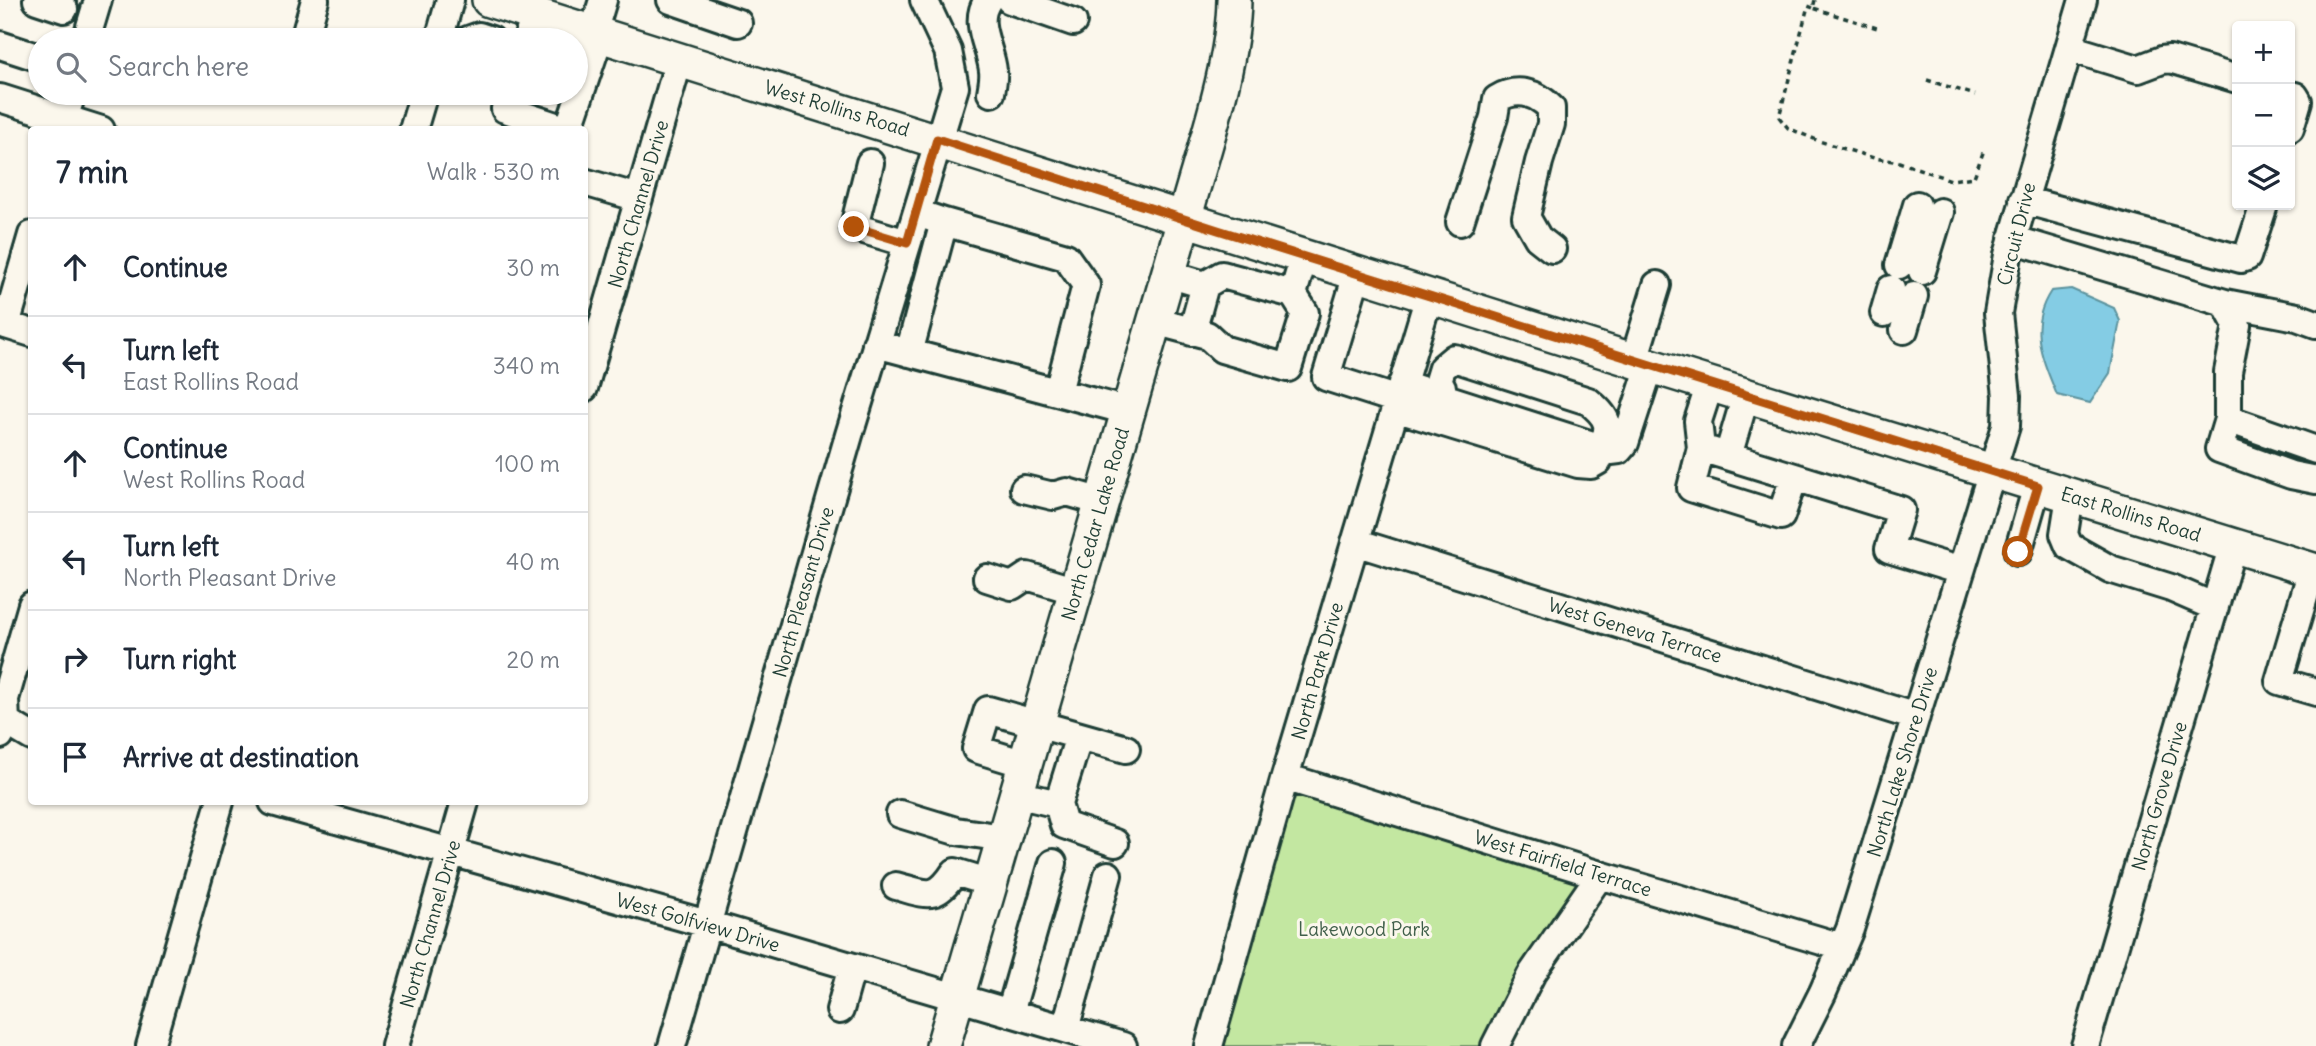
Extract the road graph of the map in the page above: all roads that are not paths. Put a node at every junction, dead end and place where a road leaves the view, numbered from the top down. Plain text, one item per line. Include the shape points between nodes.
1 (37, 0) edge
2 (98, 0) edge
3 (316, 0) edge
4 (450, 0) edge
5 (489, 0) edge
6 (603, 0) edge
7 (671, 0) edge
8 (924, 0) edge
9 (988, 0) edge
10 (1010, 0) edge
11 (1234, 0) edge
12 (2083, 0) edge
13 (64, 9) dead end
14 (1073, 22) dead end
15 (738, 23) dead end
16 (531, 27) edge
17 (90, 28) edge
18 (308, 28) edge
19 (442, 28) edge
20 (588, 33) edge
21 (597, 34) junction
22 (0, 45) edge
23 (2068, 48) junction
24 (28, 54) edge
25 (679, 60) junction
26 (588, 64) edge
27 (2232, 78) edge
28 (991, 93) dead end
29 (0, 98) edge
30 (28, 104) edge
31 (31, 105) edge
32 (420, 105) edge
33 (506, 105) edge
34 (576, 105) edge
35 (66, 113) edge
36 (93, 126) edge
37 (414, 126) edge
38 (556, 126) edge
39 (569, 126) edge
40 (937, 139) junction
41 (870, 163) dead end
42 (588, 183) edge
43 (639, 198) junction
44 (2023, 200) junction
45 (1927, 208) dead end
46 (2262, 210) edge
47 (915, 213) junction
48 (1184, 219) junction
49 (944, 222) junction
50 (1460, 222) dead end
51 (1240, 237) junction
52 (2012, 239) junction
53 (907, 243) junction
54 (1552, 249) dead end
55 (1304, 257) junction
56 (28, 261) edge
57 (1168, 274) junction
58 (1357, 274) junction
59 (1217, 281) junction
60 (1657, 285) dead end
61 (1901, 293) dead end
62 (1293, 294) junction
63 (1429, 296) junction
64 (23, 297) edge
65 (2225, 303) junction
66 (1154, 321) junction
67 (2316, 324) edge
68 (28, 331) edge
69 (1192, 332) junction
70 (876, 344) junction
71 (909, 353) junction
72 (1642, 363) junction
73 (588, 374) edge
74 (1710, 384) junction
75 (1058, 392) junction
76 (1445, 394) junction
77 (1746, 395) junction
78 (1398, 397) junction
79 (1128, 411) junction
80 (2228, 419) junction
81 (1602, 448) junction
82 (1701, 448) junction
83 (2316, 450) edge
84 (1728, 456) junction
85 (1992, 472) junction
86 (1794, 477) junction
87 (2316, 480) edge
88 (2038, 486) junction
89 (1024, 489) dead end
90 (2070, 496) junction
91 (1102, 502) junction
92 (1354, 542) junction
93 (2233, 545) junction
94 (2018, 552) dead end
95 (2314, 570) edge
96 (1961, 571) junction
97 (987, 578) dead end
98 (1076, 591) junction
99 (2215, 607) junction
100 (28, 618) edge
101 (2316, 692) edge
102 (1916, 717) junction
103 (1037, 724) junction
104 (1, 725) edge
105 (28, 735) edge
106 (1079, 736) junction
107 (1126, 749) dead end
108 (1285, 777) junction
109 (1021, 779) junction
110 (1058, 804) junction
111 (219, 805) edge
112 (283, 805) edge
113 (464, 805) edge
114 (900, 814) dead end
115 (1004, 838) junction
116 (1115, 843) dead end
117 (451, 852) junction
118 (1053, 863) dead end
119 (1108, 875) dead end
120 (1600, 875) junction
121 (990, 883) junction
122 (896, 886) dead end
123 (707, 925) junction
124 (1842, 947) junction
125 (852, 967) junction
126 (957, 998) junction
127 (839, 1010) dead end
128 (1010, 1013) junction
129 (1065, 1029) junction
130 (150, 1046) edge
131 (395, 1046) edge
132 (672, 1046) edge
133 (943, 1046) edge
134 (1123, 1046) edge
135 (1209, 1046) edge
136 (1495, 1046) edge
137 (1796, 1046) edge
138 (2085, 1046) edge

1 - 13 street
2 - 17 street
3 - 18 street
4 - 19 street
5 - 16 main road, West Rollins Road
6 - 21 street
7 - 15 street
8 - 40 street, North Pleasant Drive via 948,51 955,86
9 - 28 street via 981,17 993,70
10 - 14 street
11 - 48 main road, North Cedar Lake Road via 1216,102
12 - 23 street, Circuit Drive
20 - 21 main road, West Rollins Road
21 - 25 main road, West Rollins Road
21 - 26 street
22 - 24 street
23 - 27 street via 2138,69 2170,59
23 - 44 street, Circuit Drive
25 - 40 main road, West Rollins Road
25 - 43 street, North Channel Drive
29 - 30 street
31 - 35 street
32 - 37 street
33 - 38 street via 505,109
34 - 39 street
35 - 36 street
40 - 47 street, North Pleasant Drive
40 - 48 main road, West Rollins Road
41 - 53 street via 854,227
42 - 43 street
43 - 73 street, North Channel Drive
44 - 46 street via 2241,259 2247,257
44 - 52 street, Circuit Drive
45 - 61 street
47 - 49 street
47 - 53 street, North Pleasant Drive
48 - 51 main road, East Rollins Road
48 - 57 main road, North Cedar Lake Road
49 - 71 street
49 - 75 street via 1066,257 1086,285
50 - 54 street via 1497,99 1508,92 1531,93 1551,108 1526,217 1538,238
51 - 55 main road, East Rollins Road
51 - 59 street
52 - 65 street
52 - 85 street, Circuit Drive via 1998,313 2006,426
53 - 70 street, North Pleasant Drive
55 - 58 main road, East Rollins Road
55 - 62 street
56 - 64 street
57 - 59 street
57 - 66 main road, North Cedar Lake Road
58 - 63 main road, East Rollins Road
58 - 78 street via 1326,377
59 - 62 street
59 - 69 street
60 - 72 street
62 - 69 street via 1305,313 1288,368 1222,349 1207,335
63 - 72 main road, East Rollins Road
63 - 78 street, North Park Drive
64 - 68 street via 6,325
65 - 67 street
65 - 80 street via 2237,325 2228,372
66 - 69 street
66 - 79 main road, North Cedar Lake Road
70 - 71 street
70 - 123 street, North Pleasant Drive
71 - 75 street
72 - 74 main road, East Rollins Road
72 - 81 street via 1625,443 1619,450
74 - 77 main road, East Rollins Road
74 - 82 street via 1698,421
75 - 79 street
76 - 78 street
76 - 81 street
76 - 81 street via 1451,375 1459,369 1590,414 1603,413 1607,423
77 - 84 street
77 - 85 main road, East Rollins Road
78 - 81 street via 1578,464 1598,461
78 - 92 street, North Park Drive
79 - 91 main road, North Cedar Lake Road
80 - 83 street
80 - 87 street via 2219,449
82 - 84 street
82 - 86 street via 1691,488 1782,516
84 - 86 street
85 - 88 main road, East Rollins Road
85 - 96 street, North Lake Shore Drive
86 - 96 street via 1901,510 1889,549
88 - 90 main road, East Rollins Road
88 - 94 street
89 - 91 street via 1053,496 1067,492
90 - 93 main road, East Rollins Road
90 - 99 street via 2064,534 2069,546 2110,569
91 - 98 main road, North Cedar Lake Road
92 - 102 street, West Geneva Terrace
92 - 108 street, North Park Drive
93 - 95 main road, East Rollins Road
93 - 99 street, North Grove Drive
95 - 101 street via 2279,681
96 - 102 street, North Lake Shore Drive
97 - 98 street via 1012,586 1027,576
98 - 103 main road, North Cedar Lake Road
99 - 138 street, North Grove Drive
100 - 104 street
102 - 124 street, North Lake Shore Drive
103 - 106 street
103 - 109 main road, North Cedar Lake Road
103 - 109 street via 988,710 976,749
104 - 105 street
106 - 107 street
106 - 110 street
108 - 120 street, West Fairfield Terrace
108 - 135 street, North Park Drive
109 - 110 street
109 - 115 main road, North Cedar Lake Road
110 - 116 street via 1064,825
111 - 130 street
112 - 117 street, West Golfview Drive
113 - 117 street, North Channel Drive
114 - 115 street via 956,831
115 - 121 main road, North Cedar Lake Road
117 - 123 street, West Golfview Drive
117 - 131 street, North Channel Drive
118 - 128 street
119 - 129 street
120 - 124 street, West Fairfield Terrace
120 - 136 street via 1531,975
121 - 122 street via 955,872 944,889 929,895
121 - 126 main road, North Cedar Lake Road
123 - 125 street, West Golfview Drive
123 - 132 street, North Pleasant Drive
124 - 137 street, North Lake Shore Drive
125 - 126 street, West Golfview Drive
125 - 127 street
126 - 128 street, West Golfview Drive
126 - 133 main road, North Cedar Lake Road
128 - 129 street, West Golfview Drive
129 - 134 street, West Golfview Drive

